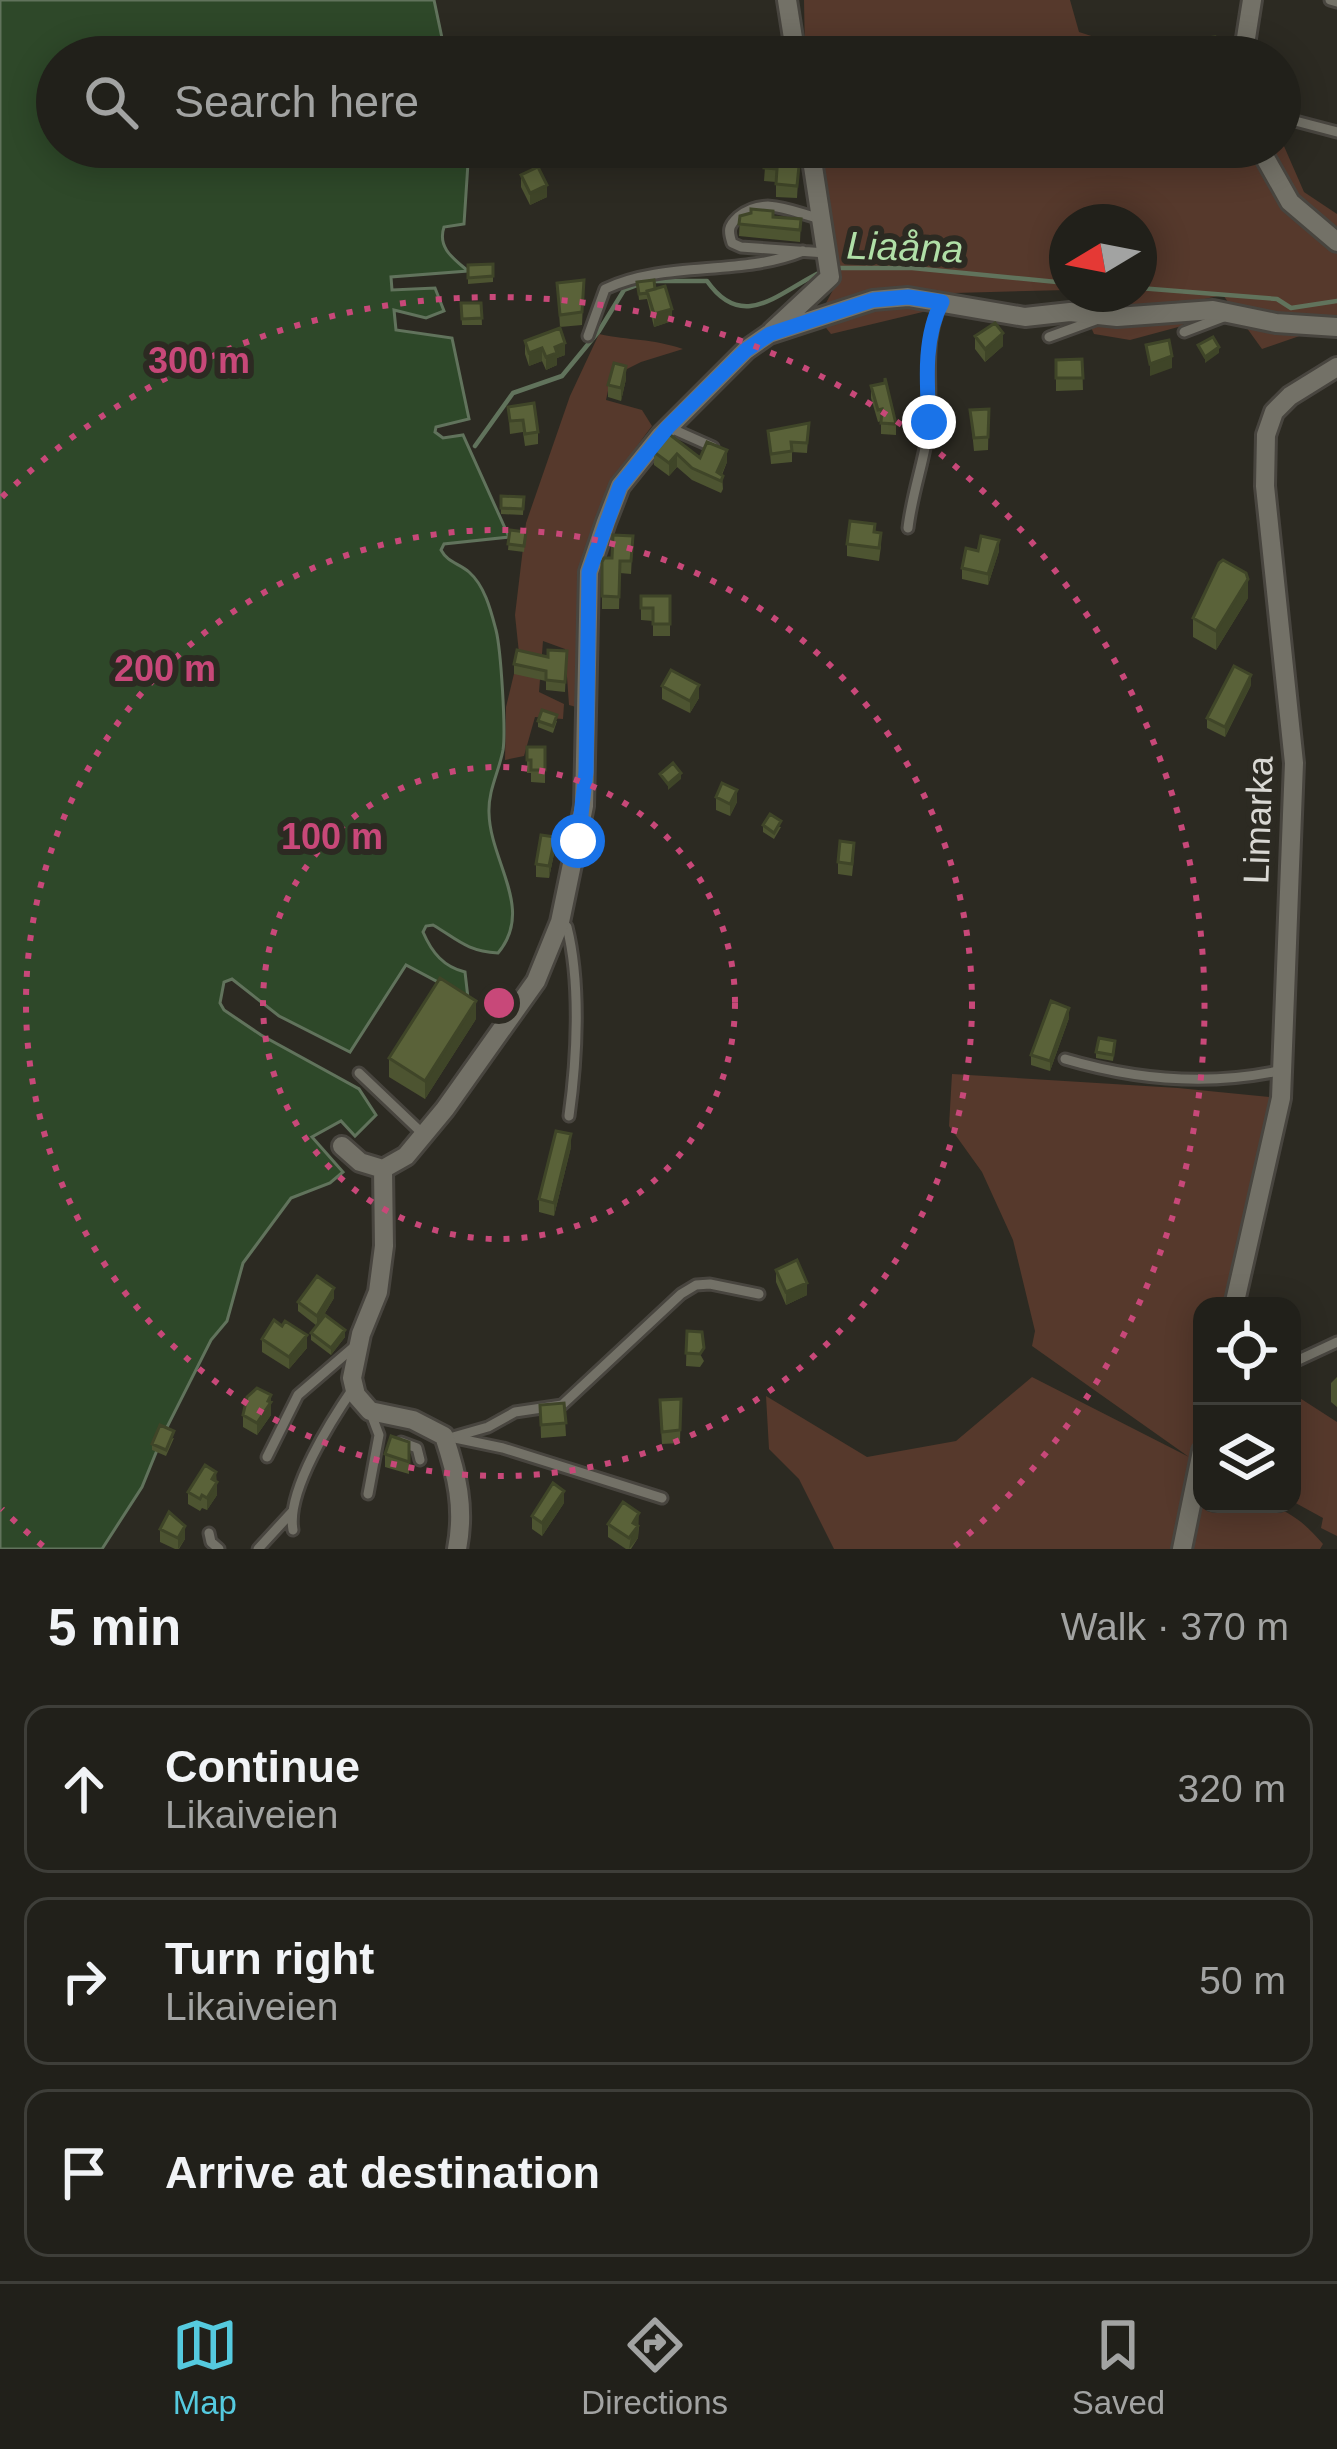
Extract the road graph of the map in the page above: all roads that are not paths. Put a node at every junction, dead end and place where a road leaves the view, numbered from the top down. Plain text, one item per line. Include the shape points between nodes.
1 (787, 0) edge
2 (1252, 0) edge
3 (793, 36) edge
4 (1246, 36) edge
5 (1301, 123) edge
6 (1337, 132) edge
7 (813, 168) edge
8 (1270, 168) edge
9 (821, 219) junction
10 (1337, 242) edge
11 (803, 251) junction
12 (826, 253) junction
13 (942, 302) junction
14 (1231, 313) junction
15 (1106, 316) junction
16 (1337, 327) edge
17 (1184, 332) dead end
18 (770, 334) junction
19 (588, 336) dead end
20 (1049, 337) dead end
21 (1337, 367) edge
22 (668, 427) junction
23 (716, 448) edge
24 (908, 528) dead end
25 (560, 922) junction
26 (1065, 1059) dead end
27 (1282, 1070) junction
28 (359, 1073) dead end
29 (568, 1115) dead end
30 (423, 1134) junction
31 (342, 1146) dead end
32 (383, 1169) junction
33 (758, 1294) dead end
34 (1236, 1297) edge
35 (1337, 1342) edge
36 (359, 1343) junction
37 (1301, 1359) edge
38 (354, 1387) junction
39 (370, 1411) junction
40 (379, 1436) junction
41 (448, 1437) junction
42 (267, 1457) dead end
43 (420, 1460) dead end
44 (1193, 1493) edge
45 (368, 1494) dead end
46 (662, 1498) dead end
47 (292, 1512) junction
48 (292, 1530) dead end
49 (209, 1533) dead end
50 (219, 1549) edge
51 (257, 1549) edge
52 (457, 1549) edge
53 (1181, 1549) edge

1 - 3 street
2 - 4 street
5 - 6 lane
7 - 9 street
8 - 10 street via 1290,202
9 - 11 lane via 754,206 728,232 741,247
9 - 12 street
11 - 12 lane
11 - 19 lane via 751,266 619,282 604,289
12 - 18 street via 830,278
13 - 15 street via 1025,317
13 - 18 street via 873,300
13 - 24 lane
14 - 15 street
14 - 16 street
14 - 17 lane
15 - 20 lane
18 - 22 street
21 - 27 street, Limarka via 1274,412 1264,460 1294,763
22 - 23 lane
22 - 25 street via 620,486 589,572 584,806
25 - 29 lane via 571,952 575,1064
25 - 30 street via 517,1011
26 - 27 lane via 1214,1081
27 - 34 street, Limarka
28 - 30 lane
30 - 32 street
31 - 32 street
32 - 36 street via 378,1292
33 - 41 lane via 696,1285 562,1405 514,1412
35 - 37 lane
36 - 38 street
36 - 42 lane via 298,1395
38 - 39 street
38 - 47 lane
39 - 40 lane
39 - 41 street
40 - 43 lane via 417,1448
40 - 45 lane
41 - 46 lane
41 - 52 street via 463,1521
44 - 53 street
47 - 48 lane
47 - 51 lane
49 - 50 lane

